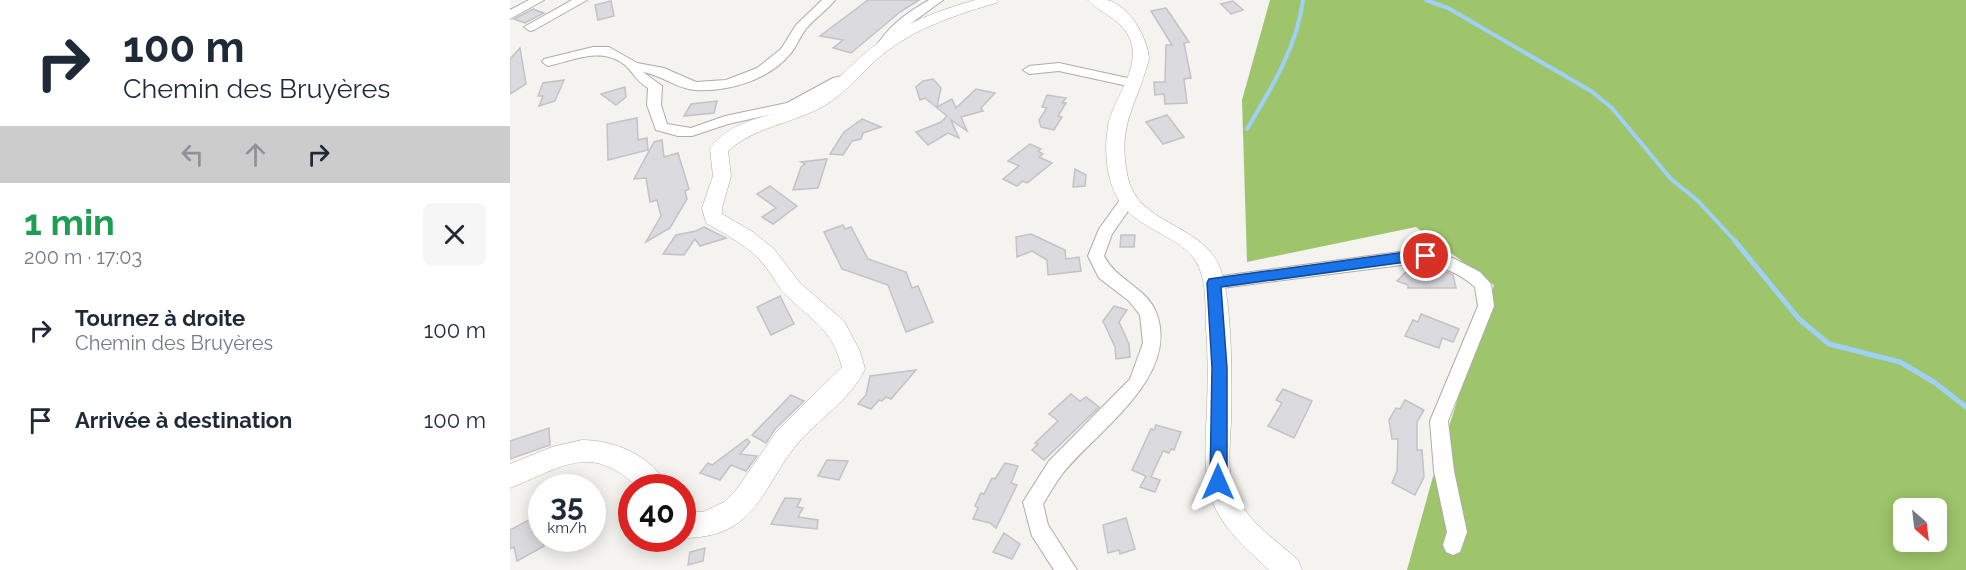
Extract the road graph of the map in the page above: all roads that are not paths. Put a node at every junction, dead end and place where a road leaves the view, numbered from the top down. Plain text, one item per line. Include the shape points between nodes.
1 (538, 0) edge
2 (581, 0) edge
3 (829, 0) edge
4 (938, 0) edge
5 (991, 0) edge
6 (1095, 0) edge
7 (510, 15) edge
8 (530, 27) dead end
9 (880, 50) junction
10 (548, 62) dead end
11 (635, 67) junction
12 (1029, 70) dead end
13 (847, 79) junction
14 (1132, 82) junction
15 (1127, 201) junction
16 (1214, 283) junction
17 (640, 474) edge
18 (510, 476) edge
19 (696, 526) edge
20 (1453, 545) dead end
21 (1066, 570) edge
22 (1288, 570) edge

1 - 7 street
2 - 8 street
3 - 11 street via 800,28 775,62 728,84 694,86 659,71
4 - 9 street via 906,21 883,42
5 - 9 street via 921,24
6 - 14 street via 1118,14 1138,36 1142,54
9 - 13 street
10 - 11 street via 609,51
11 - 13 street via 641,78 655,86 654,105 661,127 678,132 692,132 724,120 791,106
12 - 14 street via 1059,67
13 - 19 street via 818,102 732,135 719,148 722,176 712,208 713,218 767,254 793,289 836,327 854,369 838,391 786,439 739,508
14 - 15 street via 1118,122 1120,181
15 - 16 street via 1139,214 1196,247 1208,264
15 - 21 street via 1105,233 1096,256 1106,274 1135,296 1149,313 1152,343 1137,383 1056,467 1033,502 1039,529
16 - 20 street via 1426,256 1459,266 1483,284 1486,306 1439,421 1444,471 1457,532
16 - 22 street via 1219,368 1218,482 1227,506
17 - 18 street via 623,459 586,449

